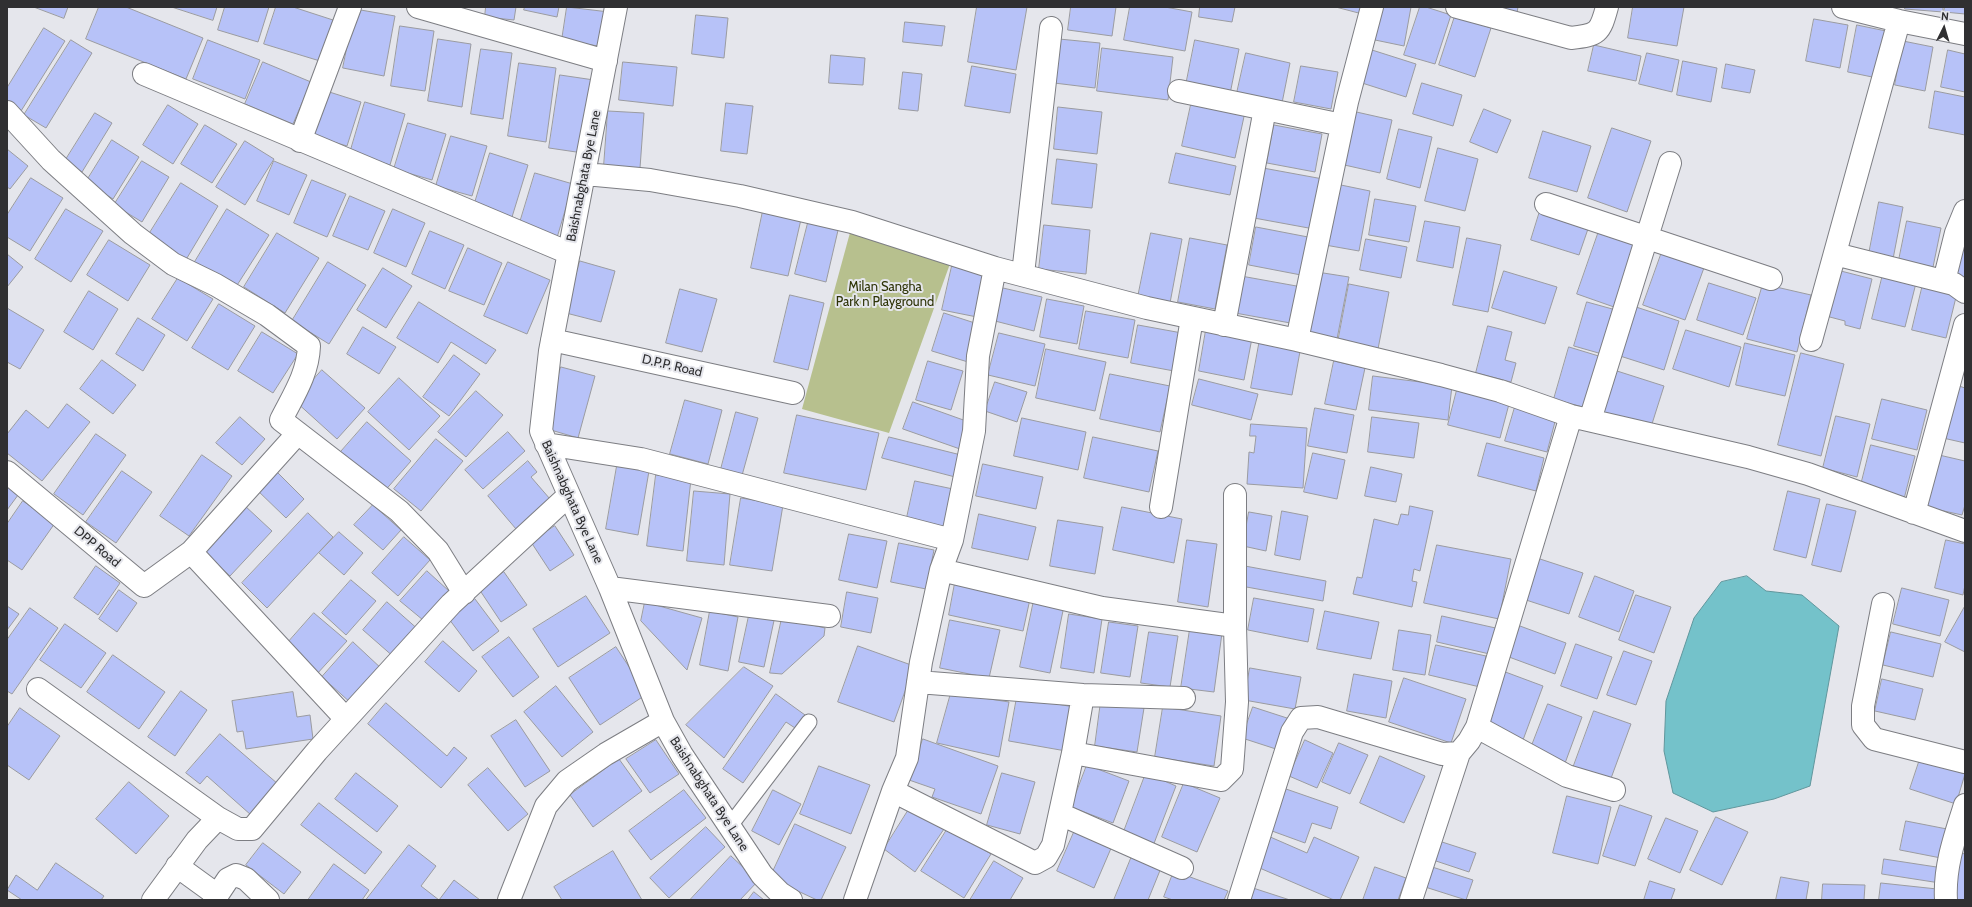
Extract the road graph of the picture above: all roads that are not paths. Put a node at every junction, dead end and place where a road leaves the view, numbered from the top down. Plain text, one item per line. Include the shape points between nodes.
1 (350, 7) edge
2 (418, 7) edge
3 (616, 7) edge
4 (1372, 7) edge
5 (1457, 7) edge
6 (1607, 7) edge
7 (1843, 7) edge
8 (1899, 21) junction
9 (1051, 28) dead end
10 (1965, 34) edge
11 (606, 61) junction
12 (144, 74) dead end
13 (1179, 91) dead end
14 (1265, 109) junction
15 (7, 112) edge
16 (1342, 125) junction
17 (300, 141) junction
18 (1670, 163) dead end
19 (585, 174) junction
20 (1546, 204) dead end
21 (1965, 211) edge
22 (1647, 237) junction
23 (569, 253) junction
24 (1835, 254) junction
25 (994, 268) junction
26 (1023, 274) junction
27 (1771, 279) dead end
28 (1944, 281) junction
29 (1965, 292) edge
30 (1192, 318) junction
31 (1224, 325) junction
32 (1965, 325) edge
33 (552, 340) junction
34 (1297, 340) junction
35 (1811, 340) dead end
36 (793, 393) dead end
37 (1581, 418) junction
38 (298, 434) junction
39 (546, 444) junction
40 (7, 472) edge
41 (1235, 495) dead end
42 (568, 496) junction
43 (1161, 507) dead end
44 (1914, 513) junction
45 (1965, 531) edge
46 (952, 540) junction
47 (191, 552) junction
48 (941, 570) junction
49 (610, 588) junction
50 (464, 593) junction
51 (1883, 604) dead end
52 (829, 616) dead end
53 (1234, 626) junction
54 (918, 682) junction
55 (38, 689) dead end
56 (1083, 695) junction
57 (1184, 698) dead end
58 (346, 719) junction
59 (663, 721) junction
60 (809, 722) dead end
61 (1477, 727) junction
62 (1459, 752) junction
63 (1074, 753) junction
64 (1965, 762) edge
65 (1614, 790) dead end
66 (893, 791) junction
67 (1965, 805) edge
68 (1060, 814) junction
69 (218, 818) junction
70 (729, 826) junction
71 (178, 866) junction
72 (1182, 868) dead end
73 (215, 897) edge
74 (152, 900) edge
75 (268, 900) edge
76 (509, 900) edge
77 (792, 900) edge
78 (855, 900) edge
79 (1239, 900) edge
80 (1411, 900) edge
81 (1946, 900) edge

1 - 17 street
2 - 11 street
3 - 11 street, Baishnabghata Bye Lane
4 - 16 street
5 - 6 street via 1571,38 1589,36 1601,27
7 - 8 street
8 - 10 street
8 - 24 street
9 - 26 street
11 - 19 street, Baishnabghata Bye Lane
12 - 17 street
13 - 14 street
14 - 16 street
14 - 31 street
15 - 38 street via 51,160 133,234 172,264 216,285 267,315 309,346 305,373 281,420
16 - 34 street
17 - 23 street
18 - 22 street
19 - 23 street, Baishnabghata Bye Lane
19 - 25 street via 650,180 770,203 852,222
20 - 22 street
21 - 28 street via 1956,233
22 - 27 street
22 - 37 street
23 - 33 street, Baishnabghata Bye Lane
24 - 28 street
24 - 35 street
25 - 26 street
25 - 46 street via 978,356 974,431
26 - 30 street
28 - 29 street
30 - 31 street
30 - 43 street
31 - 34 street
32 - 44 street
33 - 36 street, D.P.P. Road
33 - 39 street, Baishnabghata Bye Lane via 541,431
34 - 37 street via 1500,391
37 - 44 street via 1748,457 1808,474
37 - 61 street
38 - 47 street
38 - 50 street via 399,511 438,552
39 - 42 street, Baishnabghata Bye Lane
39 - 46 street via 641,459
40 - 47 street, DPP Road via 144,586
41 - 53 street
42 - 49 street, Baishnabghata Bye Lane
42 - 50 street
44 - 45 street
46 - 48 street
47 - 58 street
48 - 53 street via 1102,608
48 - 54 street
49 - 52 street
49 - 59 street, Baishnabghata Bye Lane
50 - 58 street
51 - 64 street via 1863,706 1863,725 1874,739
53 - 63 street via 1237,702 1232,769 1221,780
54 - 56 street
54 - 66 street via 907,758
55 - 69 street
56 - 57 street
56 - 63 street
58 - 69 street via 252,829 238,829
59 - 70 street, Baishnabghata Bye Lane via 682,755
59 - 76 street via 566,781 546,806
60 - 70 lane
61 - 62 street
61 - 65 street via 1567,776
62 - 79 street via 1442,754 1318,718 1300,718 1292,732
62 - 80 street
63 - 68 street
66 - 68 street via 1035,863 1046,857 1053,845
66 - 78 street
67 - 81 street via 1951,848 1945,887
68 - 72 street
69 - 71 street via 197,840
70 - 77 street, Baishnabghata Bye Lane via 762,875 780,893
71 - 73 street
71 - 74 street
73 - 75 street via 228,879 236,875 246,879

